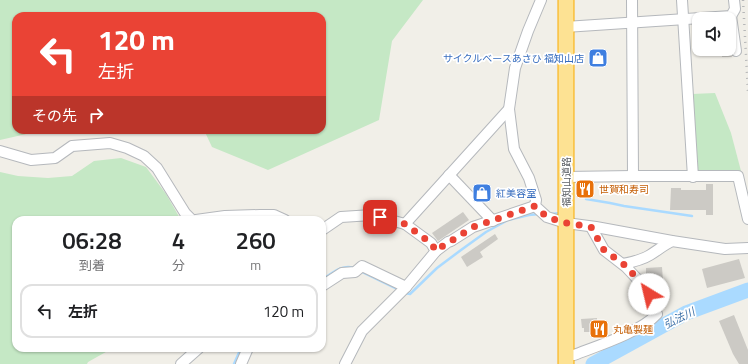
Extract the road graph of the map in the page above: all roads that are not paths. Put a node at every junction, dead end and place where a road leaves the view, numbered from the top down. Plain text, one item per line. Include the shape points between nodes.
1 (541, 0) edge
2 (566, 0) edge
3 (632, 0) edge
4 (682, 0) edge
5 (734, 0) edge
6 (733, 12) edge
7 (692, 19) edge
8 (683, 20) junction
9 (632, 23) junction
10 (565, 28) junction
11 (509, 109) junction
12 (0, 152) edge
13 (449, 175) junction
14 (633, 176) junction
15 (566, 177) junction
16 (693, 177) junction
17 (535, 206) junction
18 (188, 216) edge
19 (225, 216) edge
20 (276, 216) edge
21 (748, 219) edge
22 (493, 221) junction
23 (566, 223) junction
24 (405, 224) junction
25 (326, 227) edge
26 (591, 227) junction
27 (672, 241) junction
28 (748, 248) edge
29 (436, 251) junction
30 (623, 264) junction
31 (326, 283) edge
32 (406, 287) junction
33 (194, 352) edge
34 (246, 352) edge
35 (566, 359) edge
36 (181, 364) edge
37 (241, 364) edge
38 (345, 364) edge

1 - 11 street via 515,68
2 - 10 highway, 福知山道路
3 - 9 street
4 - 8 street
5 - 6 street
7 - 8 street
8 - 9 street
8 - 16 street
9 - 10 street
9 - 14 street
10 - 15 highway, 福知山道路
11 - 13 street
11 - 17 street via 514,150 529,178 536,200
12 - 18 street via 31,160 55,158 72,146 110,143 127,148 144,156 157,168
13 - 22 street
13 - 24 street
14 - 15 street
14 - 16 street
15 - 23 highway, 福知山道路
16 - 21 street via 738,176
17 - 22 street
17 - 23 street via 547,217
19 - 20 street
22 - 29 street via 473,227
23 - 26 street
23 - 35 highway, 福知山道路
24 - 25 street via 372,215 341,217
24 - 29 street via 431,243
26 - 27 street
26 - 30 street via 604,250
27 - 28 street via 725,249
27 - 30 street via 650,255
29 - 32 street
30 - 35 street via 649,294 657,314 618,338
31 - 32 street via 342,273 358,269
32 - 38 street via 362,331
33 - 36 street
34 - 37 street

